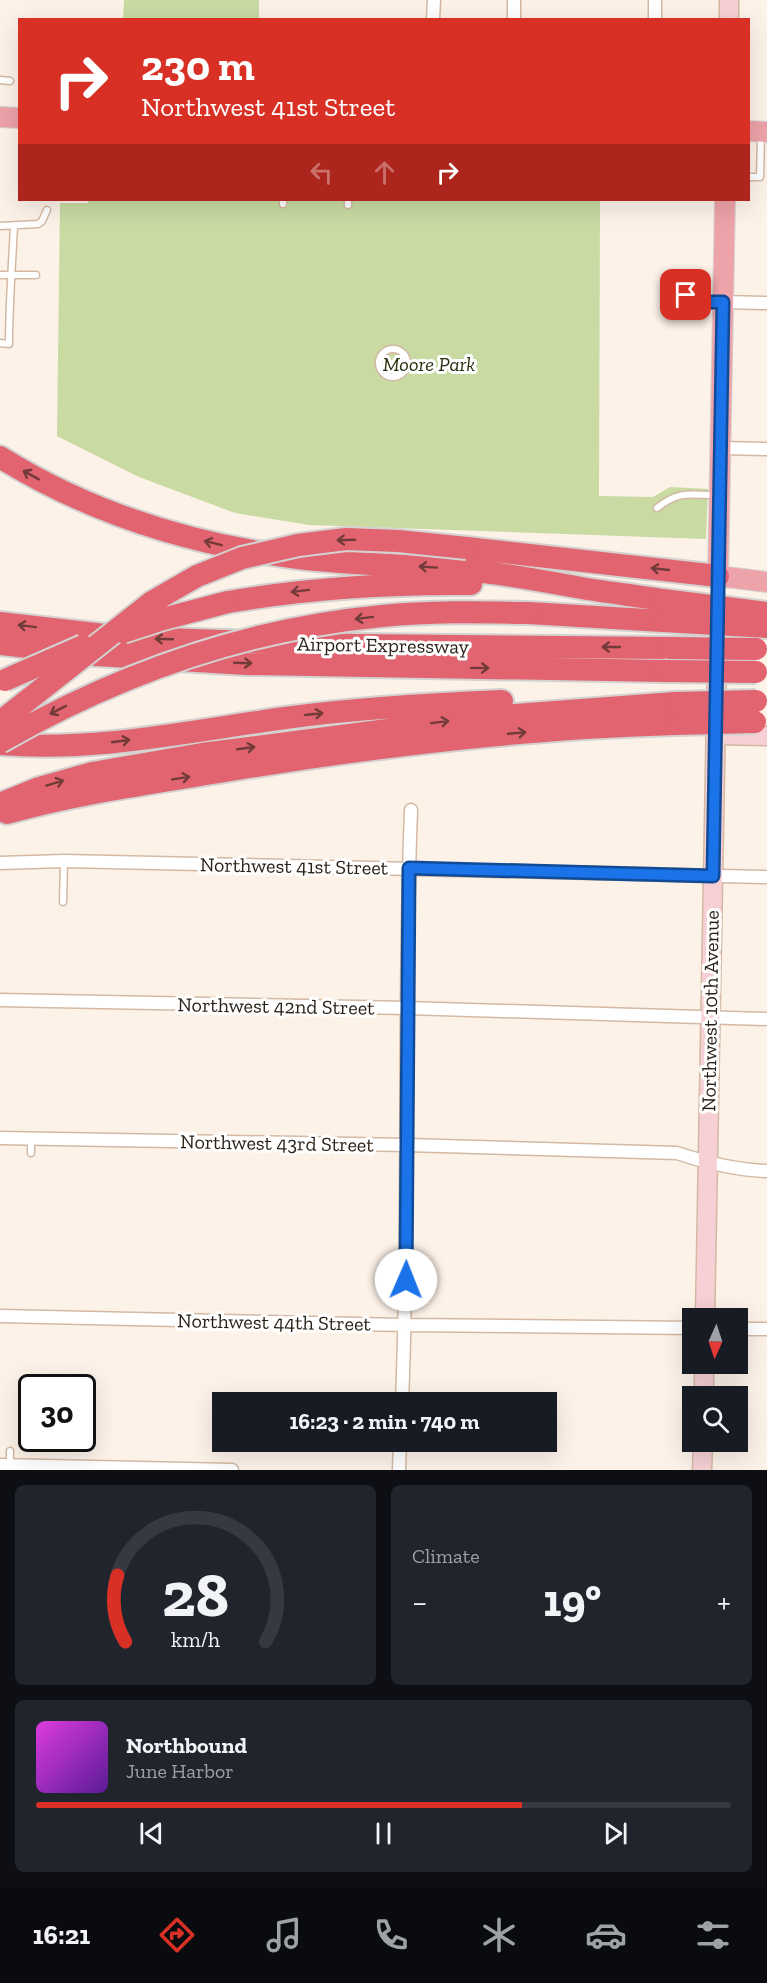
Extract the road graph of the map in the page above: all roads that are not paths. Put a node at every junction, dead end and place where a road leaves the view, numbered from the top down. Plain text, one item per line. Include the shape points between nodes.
1 (434, 0) edge
2 (514, 0) edge
3 (655, 0) edge
4 (729, 0) edge
5 (434, 18) edge
6 (514, 18) edge
7 (655, 18) edge
8 (729, 18) edge
9 (0, 80) edge
10 (10, 81) dead end
11 (0, 117) edge
12 (18, 118) edge
13 (759, 132) edge
14 (750, 177) edge
15 (725, 201) edge
16 (47, 210) dead end
17 (0, 226) edge
18 (14, 226) junction
19 (0, 275) edge
20 (12, 275) junction
21 (36, 275) dead end
22 (686, 295) dead end
23 (723, 302) junction
24 (767, 303) edge
25 (0, 344) edge
26 (384, 374) joint
27 (721, 448) junction
28 (767, 449) edge
29 (0, 457) edge
30 (720, 495) junction
31 (657, 508) dead end
32 (718, 576) junction
33 (767, 582) edge
34 (589, 589) junction
35 (663, 610) junction
36 (767, 612) edge
37 (0, 622) edge
38 (767, 627) edge
39 (0, 644) edge
40 (762, 649) edge
41 (762, 672) edge
42 (2, 681) edge
43 (676, 713) junction
44 (762, 716) edge
45 (0, 722) edge
46 (715, 735) junction
47 (0, 743) edge
48 (0, 804) edge
49 (411, 810) dead end
50 (0, 815) edge
51 (64, 861) junction
52 (0, 863) edge
53 (409, 868) junction
54 (713, 876) junction
55 (767, 877) edge
56 (63, 902) dead end
57 (0, 1000) edge
58 (407, 1008) junction
59 (710, 1017) junction
60 (767, 1019) edge
61 (0, 1138) edge
62 (31, 1138) junction
63 (407, 1145) junction
64 (31, 1153) dead end
65 (708, 1163) junction
66 (767, 1171) edge
67 (705, 1308) edge
68 (0, 1316) edge
69 (405, 1325) junction
70 (682, 1328) edge
71 (748, 1329) edge
72 (767, 1329) edge
73 (402, 1392) edge
74 (10, 1451) dead end
75 (400, 1452) edge
76 (703, 1452) edge
77 (5, 1465) edge
78 (232, 1470) edge
79 (399, 1470) edge
80 (702, 1470) edge

1 - 5 street
2 - 6 street
3 - 7 street
4 - 8 street
9 - 10 lane
11 - 12 main road
13 - 14 lane via 760,177
15 - 23 main road, Northwest 10th Avenue
16 - 18 lane via 38,224
17 - 18 lane
18 - 20 lane
19 - 20 lane
20 - 21 lane
20 - 25 lane via 9,344
22 - 23 lane via 693,302
23 - 24 street
23 - 27 main road, Northwest 10th Avenue
26 - 26 lane via 392,378 405,372 406,358 400,351 386,351 380,357 379,367
27 - 28 street
27 - 30 main road, Northwest 10th Avenue
34 -> 29 highway via 451,568 299,558 222,545 108,510
30 - 31 lane via 681,494
30 - 32 main road, Northwest 10th Avenue
32 - 33 main road
32 -> 45 highway, bridge via 399,541 346,539 298,544 242,558 197,576 152,602
32 - 46 street, Northwest 10th Avenue
34 - 35 highway
34 -> 42 highway, bridge via 394,584 228,602 130,629
35 - 36 highway, bridge
35 - 38 highway, bridge
35 -> 47 highway, bridge via 382,616 265,634 144,672 60,708
40 -> 37 highway, Airport Expressway, bridge via 356,645 131,638
39 -> 41 highway, Airport Expressway, bridge via 96,655 247,664
43 - 44 highway, bridge
47 -> 43 highway via 105,743 307,715 434,704 595,699
48 -> 43 highway via 82,776 202,754 487,717
50 -> 43 highway via 108,790 292,760 502,734 622,725
44 - 46 street
46 - 54 street, Northwest 10th Avenue
49 - 53 street
51 - 52 street, Northwest 41st Street
51 - 53 street, Northwest 41st Street
51 - 56 lane
53 - 54 street, Northwest 41st Street
53 - 58 street
54 - 55 street, Northwest 41st Street
54 - 59 street, Northwest 10th Avenue
57 - 58 street, Northwest 42nd Street
58 - 59 street, Northwest 42nd Street
58 - 63 street
59 - 60 street, Northwest 42nd Street
59 - 65 street, Northwest 10th Avenue
61 - 62 street, Northwest 43rd Street
62 - 63 street, Northwest 43rd Street
62 - 64 lane
63 - 65 street, Northwest 43rd Street via 677,1153
63 - 69 street
65 - 66 street, Northwest 43rd Street
65 - 67 street, Northwest 10th Avenue
68 - 69 street, Northwest 44th Street
69 - 70 street, Northwest 44th Street
69 - 73 street
71 - 72 street
74 - 77 lane
75 - 79 street
76 - 80 street
77 - 78 street

